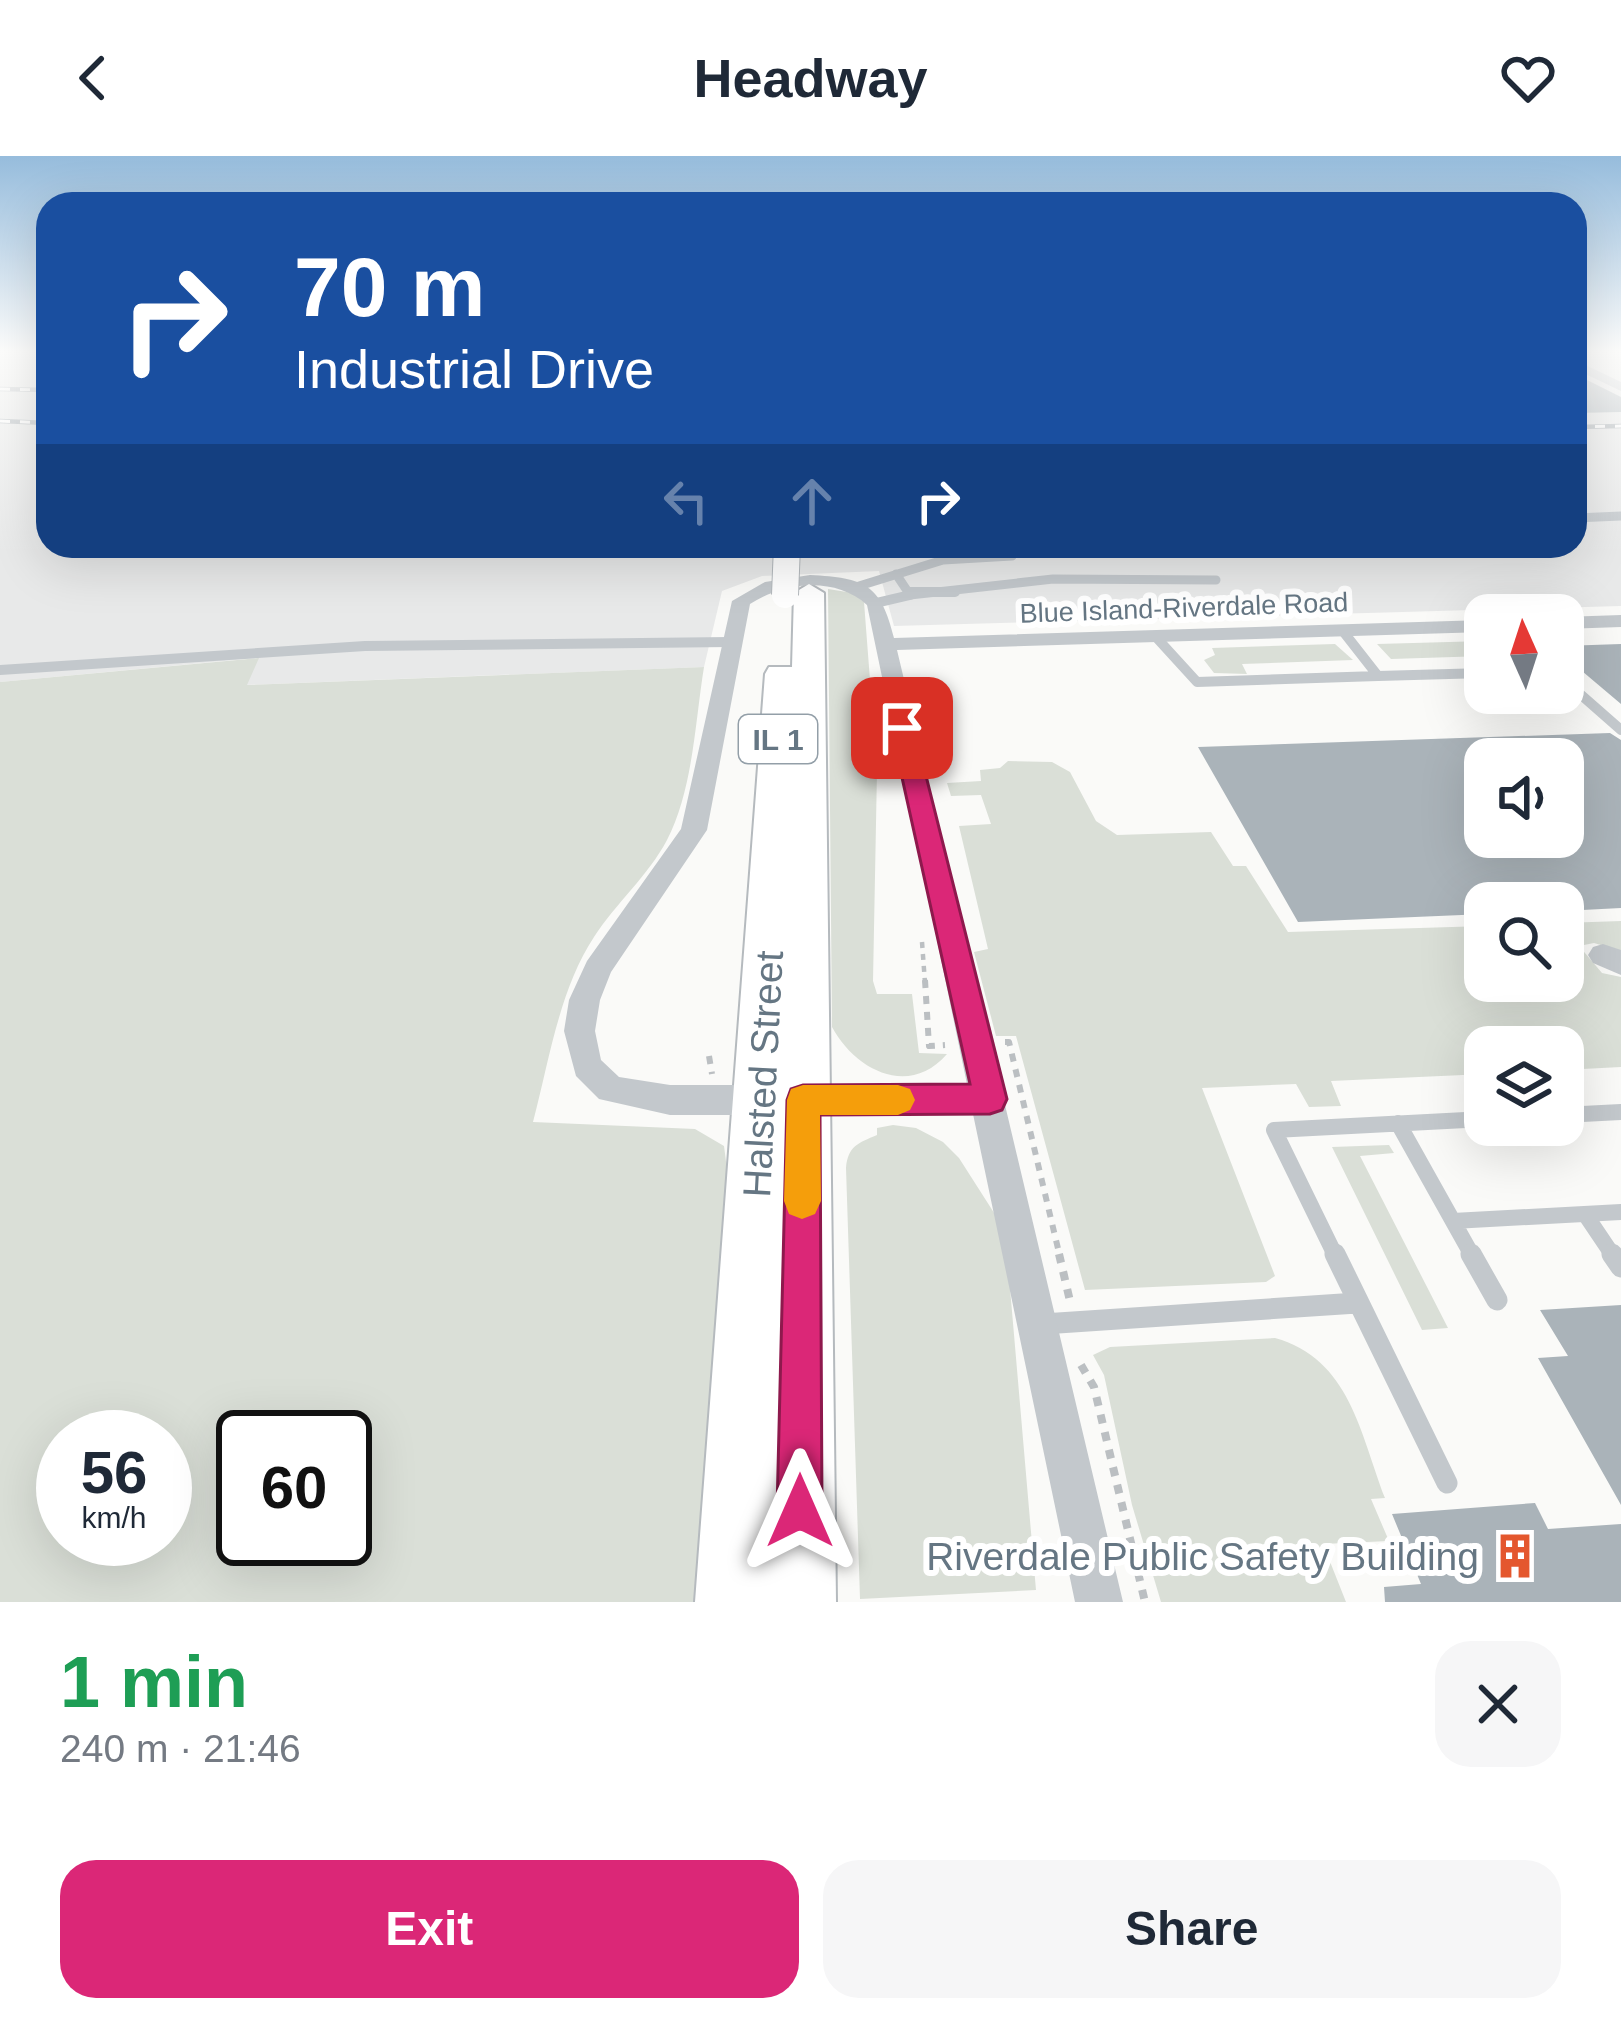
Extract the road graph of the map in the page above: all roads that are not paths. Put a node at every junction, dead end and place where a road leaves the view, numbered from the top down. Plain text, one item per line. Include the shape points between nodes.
1 (1621, 516) edge
2 (1587, 517) edge
3 (790, 558) edge
4 (806, 558) edge
5 (978, 558) edge
6 (896, 574) junction
7 (1216, 580) dead end
8 (797, 594) junction
9 (867, 595) junction
10 (910, 595) junction
11 (1621, 622) edge
12 (1584, 623) edge
13 (1464, 627) edge
14 (1342, 630) junction
15 (1155, 636) junction
16 (730, 642) junction
17 (885, 644) junction
18 (0, 670) edge
19 (1464, 674) edge
20 (1378, 676) junction
21 (1584, 697) edge
22 (1621, 730) edge
23 (990, 1099) junction
24 (783, 1100) junction
25 (1621, 1112) edge
26 (1584, 1113) edge
27 (1464, 1120) edge
28 (1398, 1124) junction
29 (1621, 1212) edge
30 (1585, 1214) junction
31 (1453, 1221) junction
32 (1621, 1268) edge
33 (1498, 1300) dead end
34 (1357, 1303) junction
35 (1038, 1325) junction
36 (1447, 1484) dead end
37 (732, 1602) edge
38 (799, 1602) edge
39 (1099, 1602) edge

1 - 2 lane
3 - 8 main road, Halsted Street / IL 1, bridge
4 - 8 main road, Halsted Street / IL 1
5 - 6 lane
6 - 9 lane
6 - 10 lane
7 - 10 lane
8 - 24 main road, Halsted Street / IL 1
9 - 10 lane
9 - 16 street via 809,582 748,595
9 - 17 street
11 - 12 street
13 - 14 street, Blue Island-Riverdale Road
14 - 15 street, Blue Island-Riverdale Road
14 - 20 lane
15 - 17 street, Blue Island-Riverdale Road
15 - 20 lane via 1197,682
16 - 18 lane via 485,639 214,650
16 - 24 street via 694,830 613,942 592,982 579,1046 589,1072 611,1090 656,1099
17 - 23 street
19 - 20 lane
21 - 22 lane
23 - 24 street
23 - 35 street
24 - 37 main road, Halsted Street / IL 1
24 - 38 main road, Halsted Street / IL 1
25 - 26 lane
27 - 28 lane
28 - 31 lane
28 - 34 lane via 1274,1130
29 - 30 lane
30 - 31 lane
30 - 32 lane
31 - 33 lane
34 - 35 lane
34 - 36 lane
35 - 39 street

